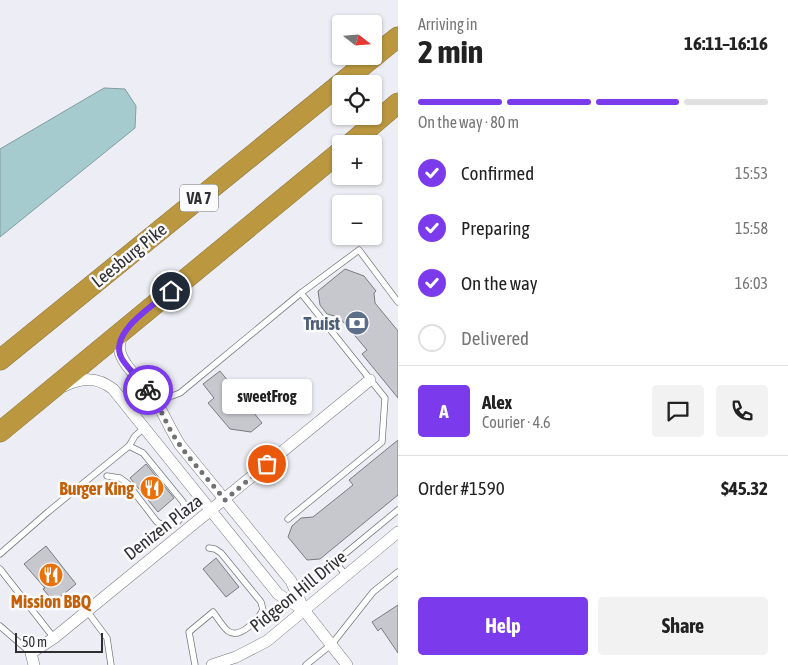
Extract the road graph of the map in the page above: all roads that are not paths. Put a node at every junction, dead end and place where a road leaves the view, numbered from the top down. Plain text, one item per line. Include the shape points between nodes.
1 (398, 37) edge
2 (398, 103) edge
3 (361, 135) edge
4 (332, 158) edge
5 (301, 293) junction
6 (398, 302) edge
7 (126, 328) junction
8 (0, 360) edge
9 (370, 380) junction
10 (153, 396) junction
11 (35, 403) junction
12 (144, 428) junction
13 (0, 432) edge
14 (129, 446) junction
15 (107, 476) dead end
16 (225, 500) junction
17 (398, 510) edge
18 (211, 511) junction
19 (288, 519) dead end
20 (397, 535) edge
21 (209, 548) dead end
22 (0, 554) edge
23 (0, 569) edge
24 (398, 572) edge
25 (346, 575) junction
26 (304, 610) junction
27 (87, 611) junction
28 (0, 626) edge
29 (54, 638) junction
30 (332, 644) junction
31 (31, 653) junction
32 (34, 665) edge
33 (111, 665) edge
34 (195, 665) edge
35 (212, 665) edge
36 (306, 665) edge
37 (347, 665) edge

1 - 8 highway, Leesburg Pike / VA 7
2 - 3 highway
4 - 7 highway
5 - 6 lane via 359,250
5 - 9 lane
5 - 10 lane via 180,393
7 - 10 street via 119,342 122,359
7 - 11 highway
9 - 16 street, Denizen Plaza
9 - 19 lane via 385,398 382,442
10 - 16 street via 180,445
11 - 12 street via 65,385 88,378 97,380 113,390
11 - 13 highway
12 - 14 lane
12 - 18 street
14 - 15 lane via 143,453 183,502 182,517 170,527 164,527 127,483
14 - 22 lane
16 - 18 street, Denizen Plaza
16 - 26 street via 291,581
17 - 25 lane via 335,562
18 - 26 street via 278,594
18 - 27 street, Denizen Plaza
20 - 25 street, Pidgeon Hill Drive
21 - 34 lane via 221,553 261,602 263,610 257,620 234,633 229,632 213,612 189,632
23 - 29 lane
24 - 30 lane via 372,592
25 - 26 street, Pidgeon Hill Drive
26 - 30 street
26 - 35 street, Pidgeon Hill Drive via 267,641
27 - 29 street, Denizen Plaza
27 - 33 lane via 107,638
28 - 31 lane
29 - 31 street, Denizen Plaza
30 - 36 lane
30 - 37 street
31 - 32 street

